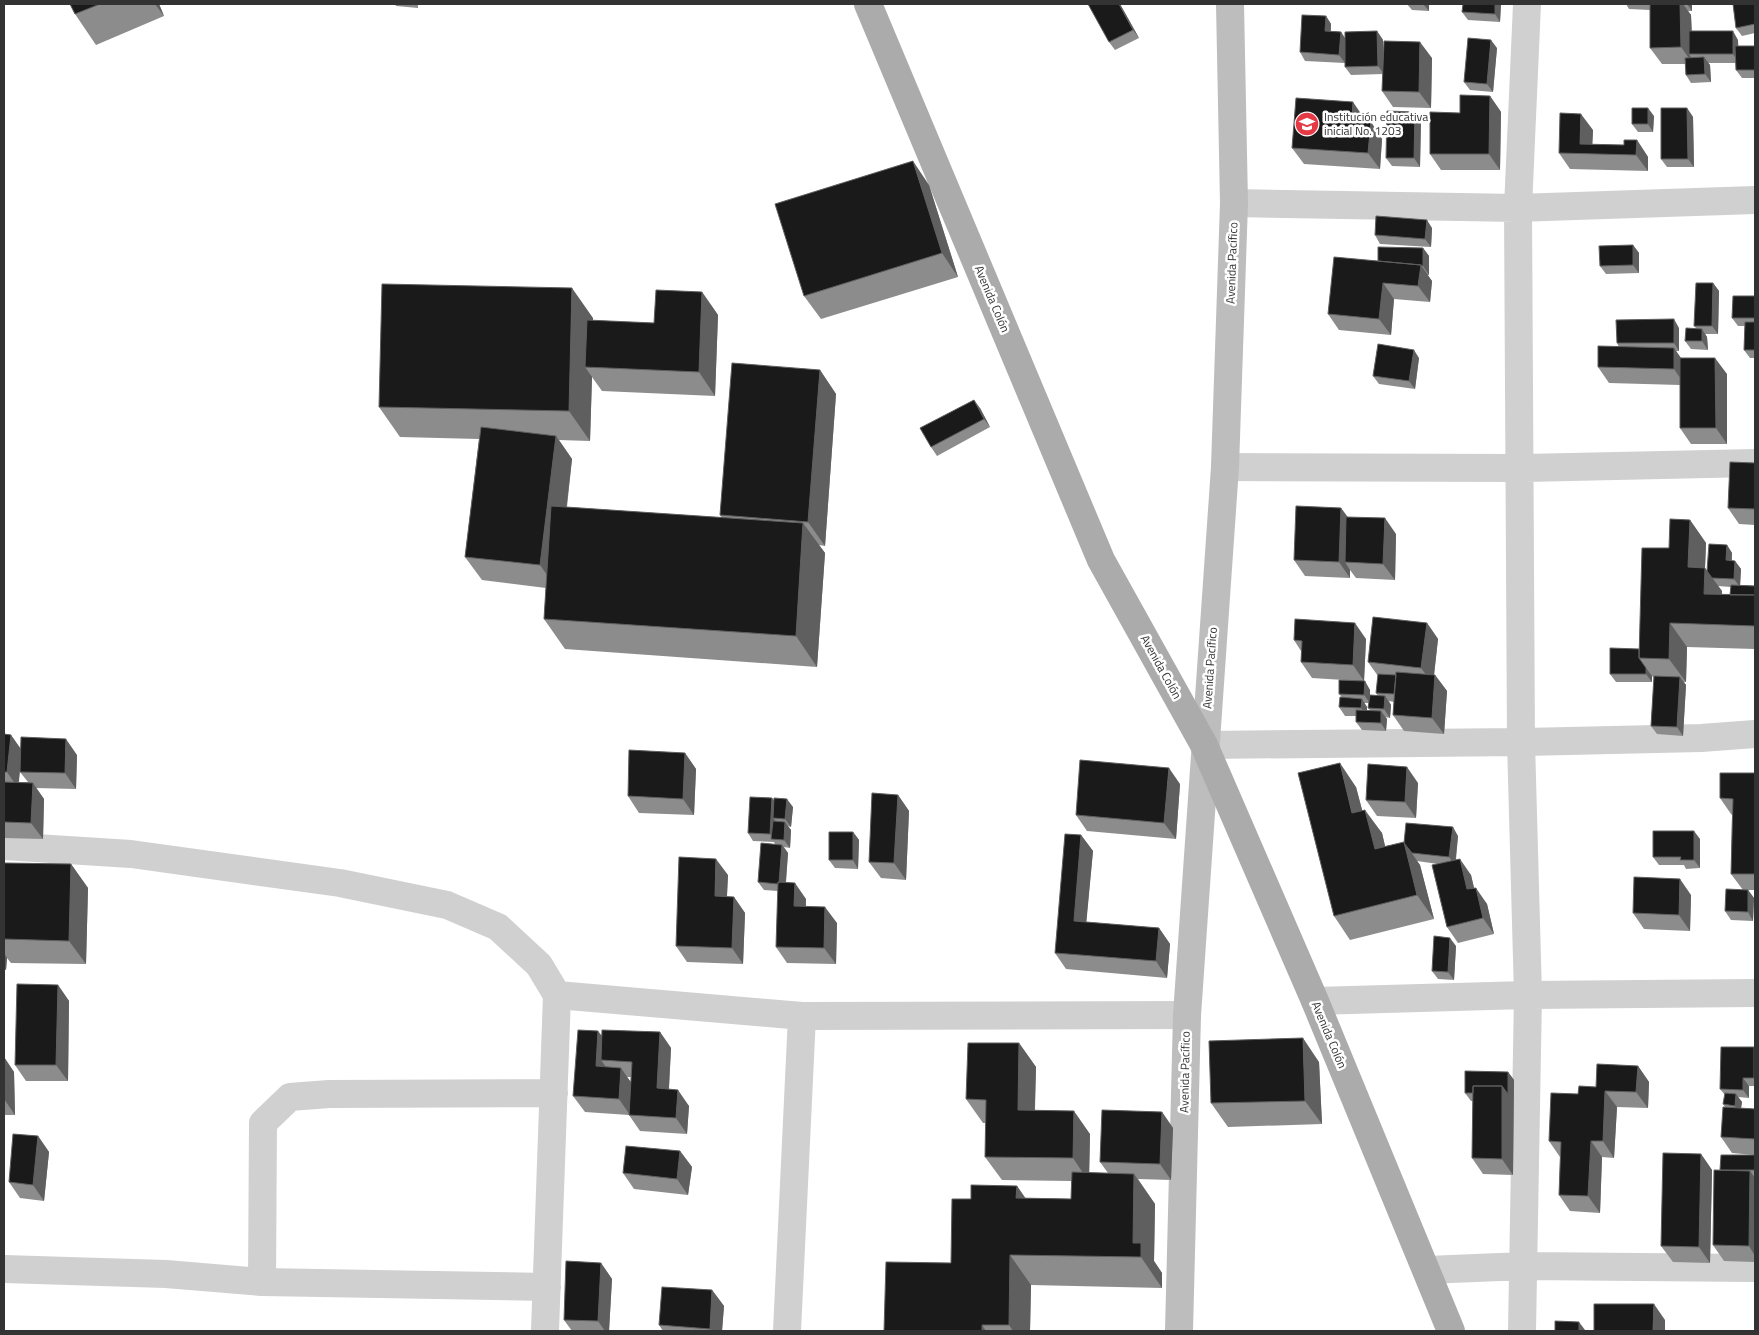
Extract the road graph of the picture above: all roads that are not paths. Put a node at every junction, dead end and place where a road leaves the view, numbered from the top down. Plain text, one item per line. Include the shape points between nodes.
1 (868, 4) edge
2 (1230, 4) edge
3 (1527, 4) edge
4 (1755, 200) edge
5 (1234, 203) junction
6 (1518, 208) junction
7 (1755, 463) edge
8 (1225, 467) junction
9 (1519, 468) junction
10 (1755, 734) edge
11 (1520, 742) junction
12 (1204, 745) junction
13 (4, 846) edge
14 (1755, 993) edge
15 (557, 995) junction
16 (1528, 995) junction
17 (1315, 1001) junction
18 (1187, 1015) junction
19 (802, 1016) junction
20 (554, 1093) junction
21 (1524, 1266) junction
22 (1755, 1268) edge
23 (4, 1269) edge
24 (1427, 1270) junction
25 (262, 1282) junction
26 (547, 1287) junction
27 (546, 1331) edge
28 (787, 1331) edge
29 (1179, 1331) edge
30 (1451, 1331) edge
31 (1522, 1331) edge

1 - 12 main road, Avenida Colón via 1102,560
2 - 5 street, Avenida Pacífico
3 - 6 street
4 - 6 street
5 - 6 street
5 - 8 street, Avenida Pacífico
6 - 9 street
7 - 9 street
8 - 9 street
8 - 12 street, Avenida Pacífico
9 - 11 street
10 - 11 street
11 - 12 street
11 - 16 street
12 - 17 main road, Avenida Colón
12 - 18 street, Avenida Pacífico
13 - 15 street via 150,857 340,883 447,905 498,927 539,966
14 - 16 street
15 - 19 street
15 - 20 street
16 - 17 street
16 - 21 street
17 - 24 main road, Avenida Colón
18 - 19 street
18 - 29 street, Avenida Pacífico
19 - 28 street
20 - 25 street via 290,1097 264,1123
20 - 26 street
21 - 22 street
21 - 24 street
21 - 31 street
23 - 25 street via 166,1274
24 - 30 main road, Avenida Colón
25 - 26 street
26 - 27 street

